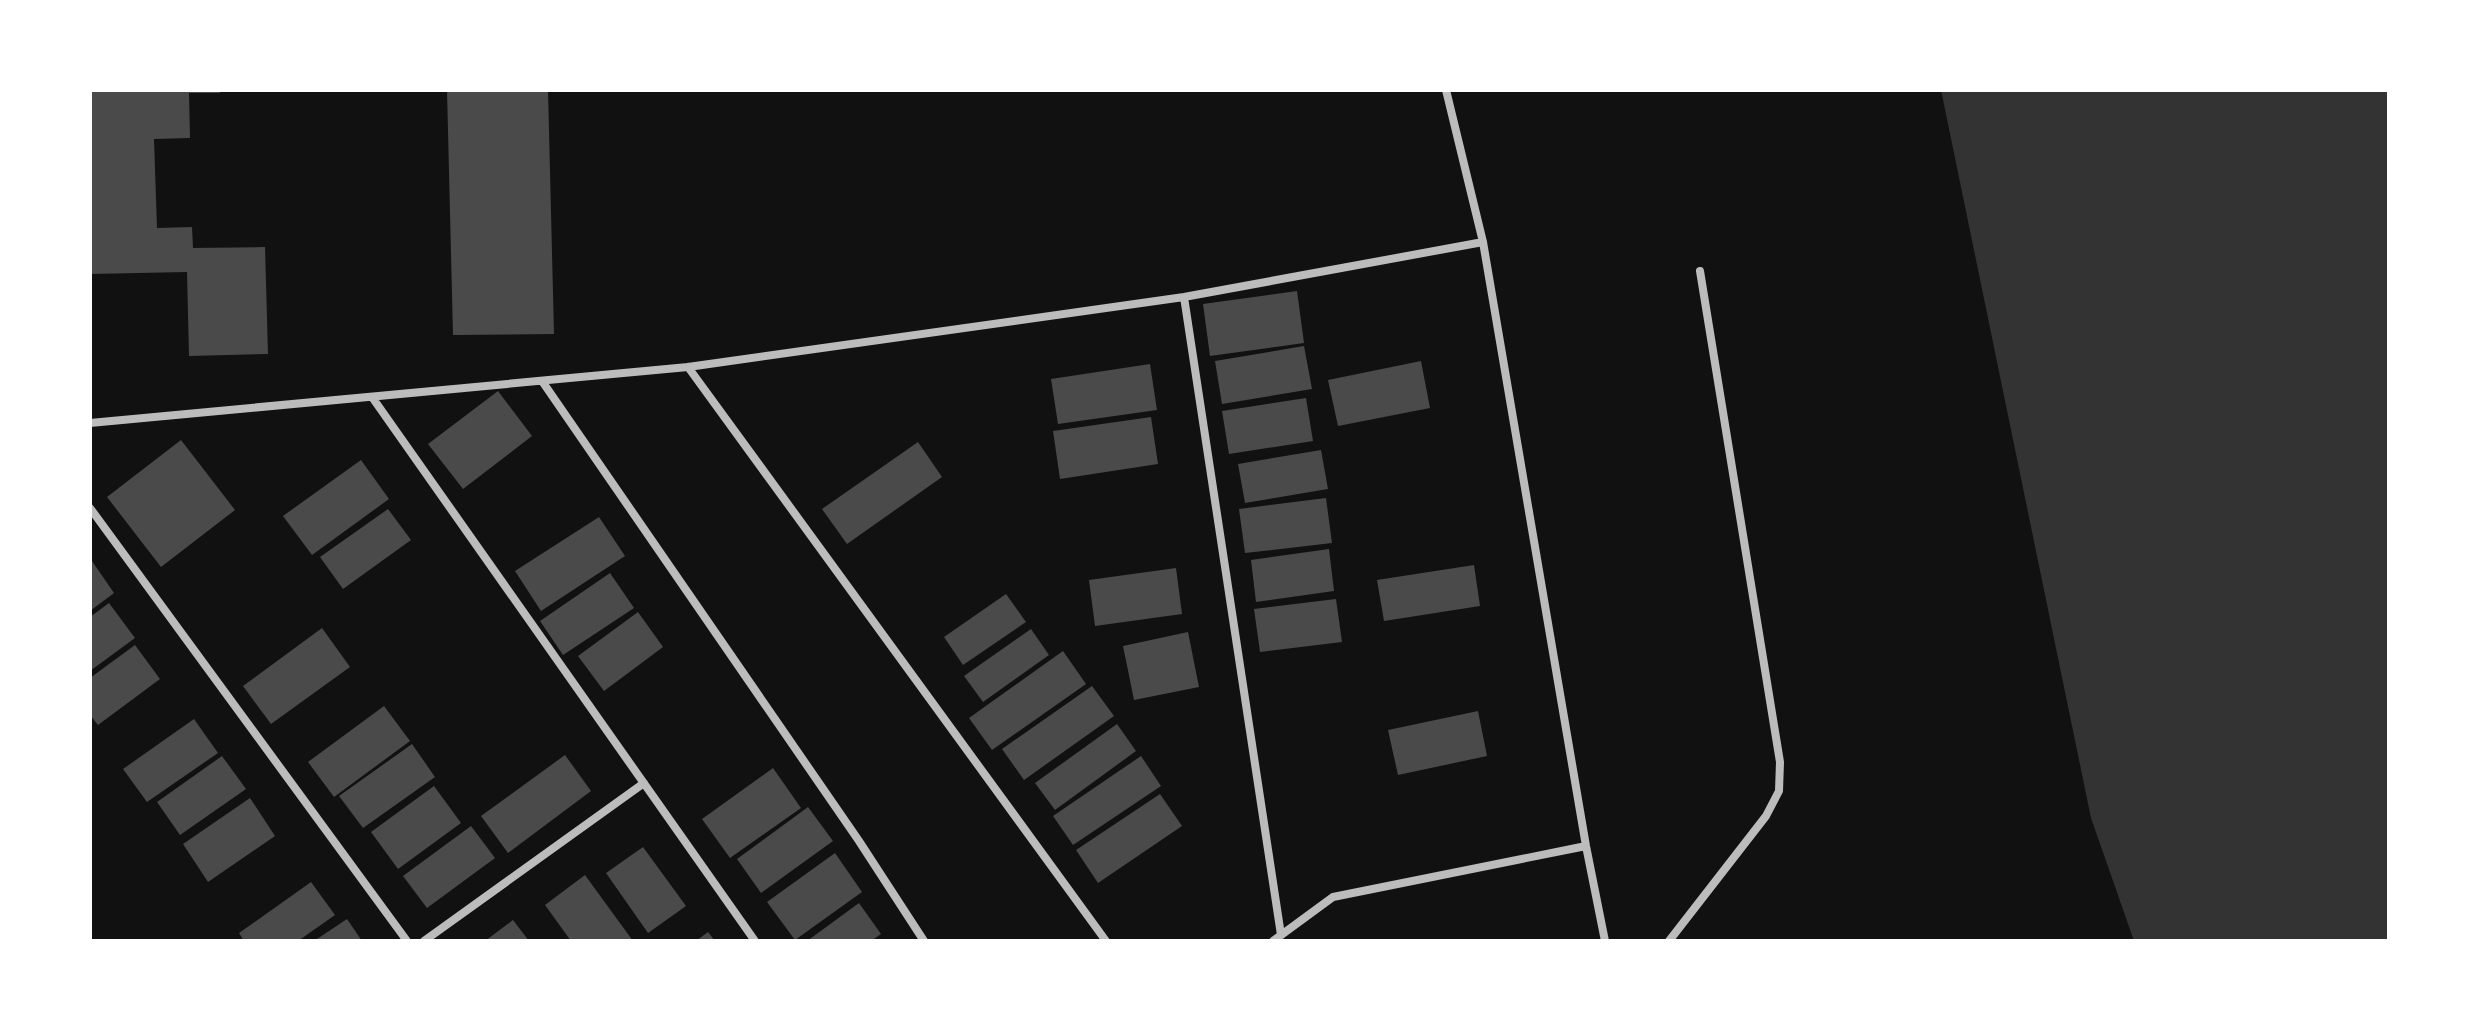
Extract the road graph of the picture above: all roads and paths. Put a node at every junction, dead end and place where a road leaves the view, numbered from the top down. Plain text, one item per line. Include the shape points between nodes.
1 (1446, 90) edge
2 (1483, 242) junction
3 (1700, 271) dead end
4 (1184, 297) junction
5 (688, 367) junction
6 (542, 381) junction
7 (372, 397) junction
8 (90, 423) edge
9 (90, 508) edge
10 (644, 783) junction
11 (1586, 846) junction
12 (1281, 935) junction
13 (407, 941) edge
14 (424, 941) edge
15 (755, 941) edge
16 (924, 941) edge
17 (1106, 941) edge
18 (1273, 941) edge
19 (1605, 941) edge
20 (1669, 941) edge

1 - 2 street
2 - 4 street
2 - 11 street
3 - 20 street via 1780,762 1779,791 1766,816
4 - 5 street
4 - 12 street
5 - 6 street
5 - 17 street
6 - 7 street
6 - 16 street
7 - 8 street
7 - 10 street
9 - 13 street
10 - 14 street
10 - 15 street
11 - 12 street via 1333,897
11 - 19 street
12 - 18 street

